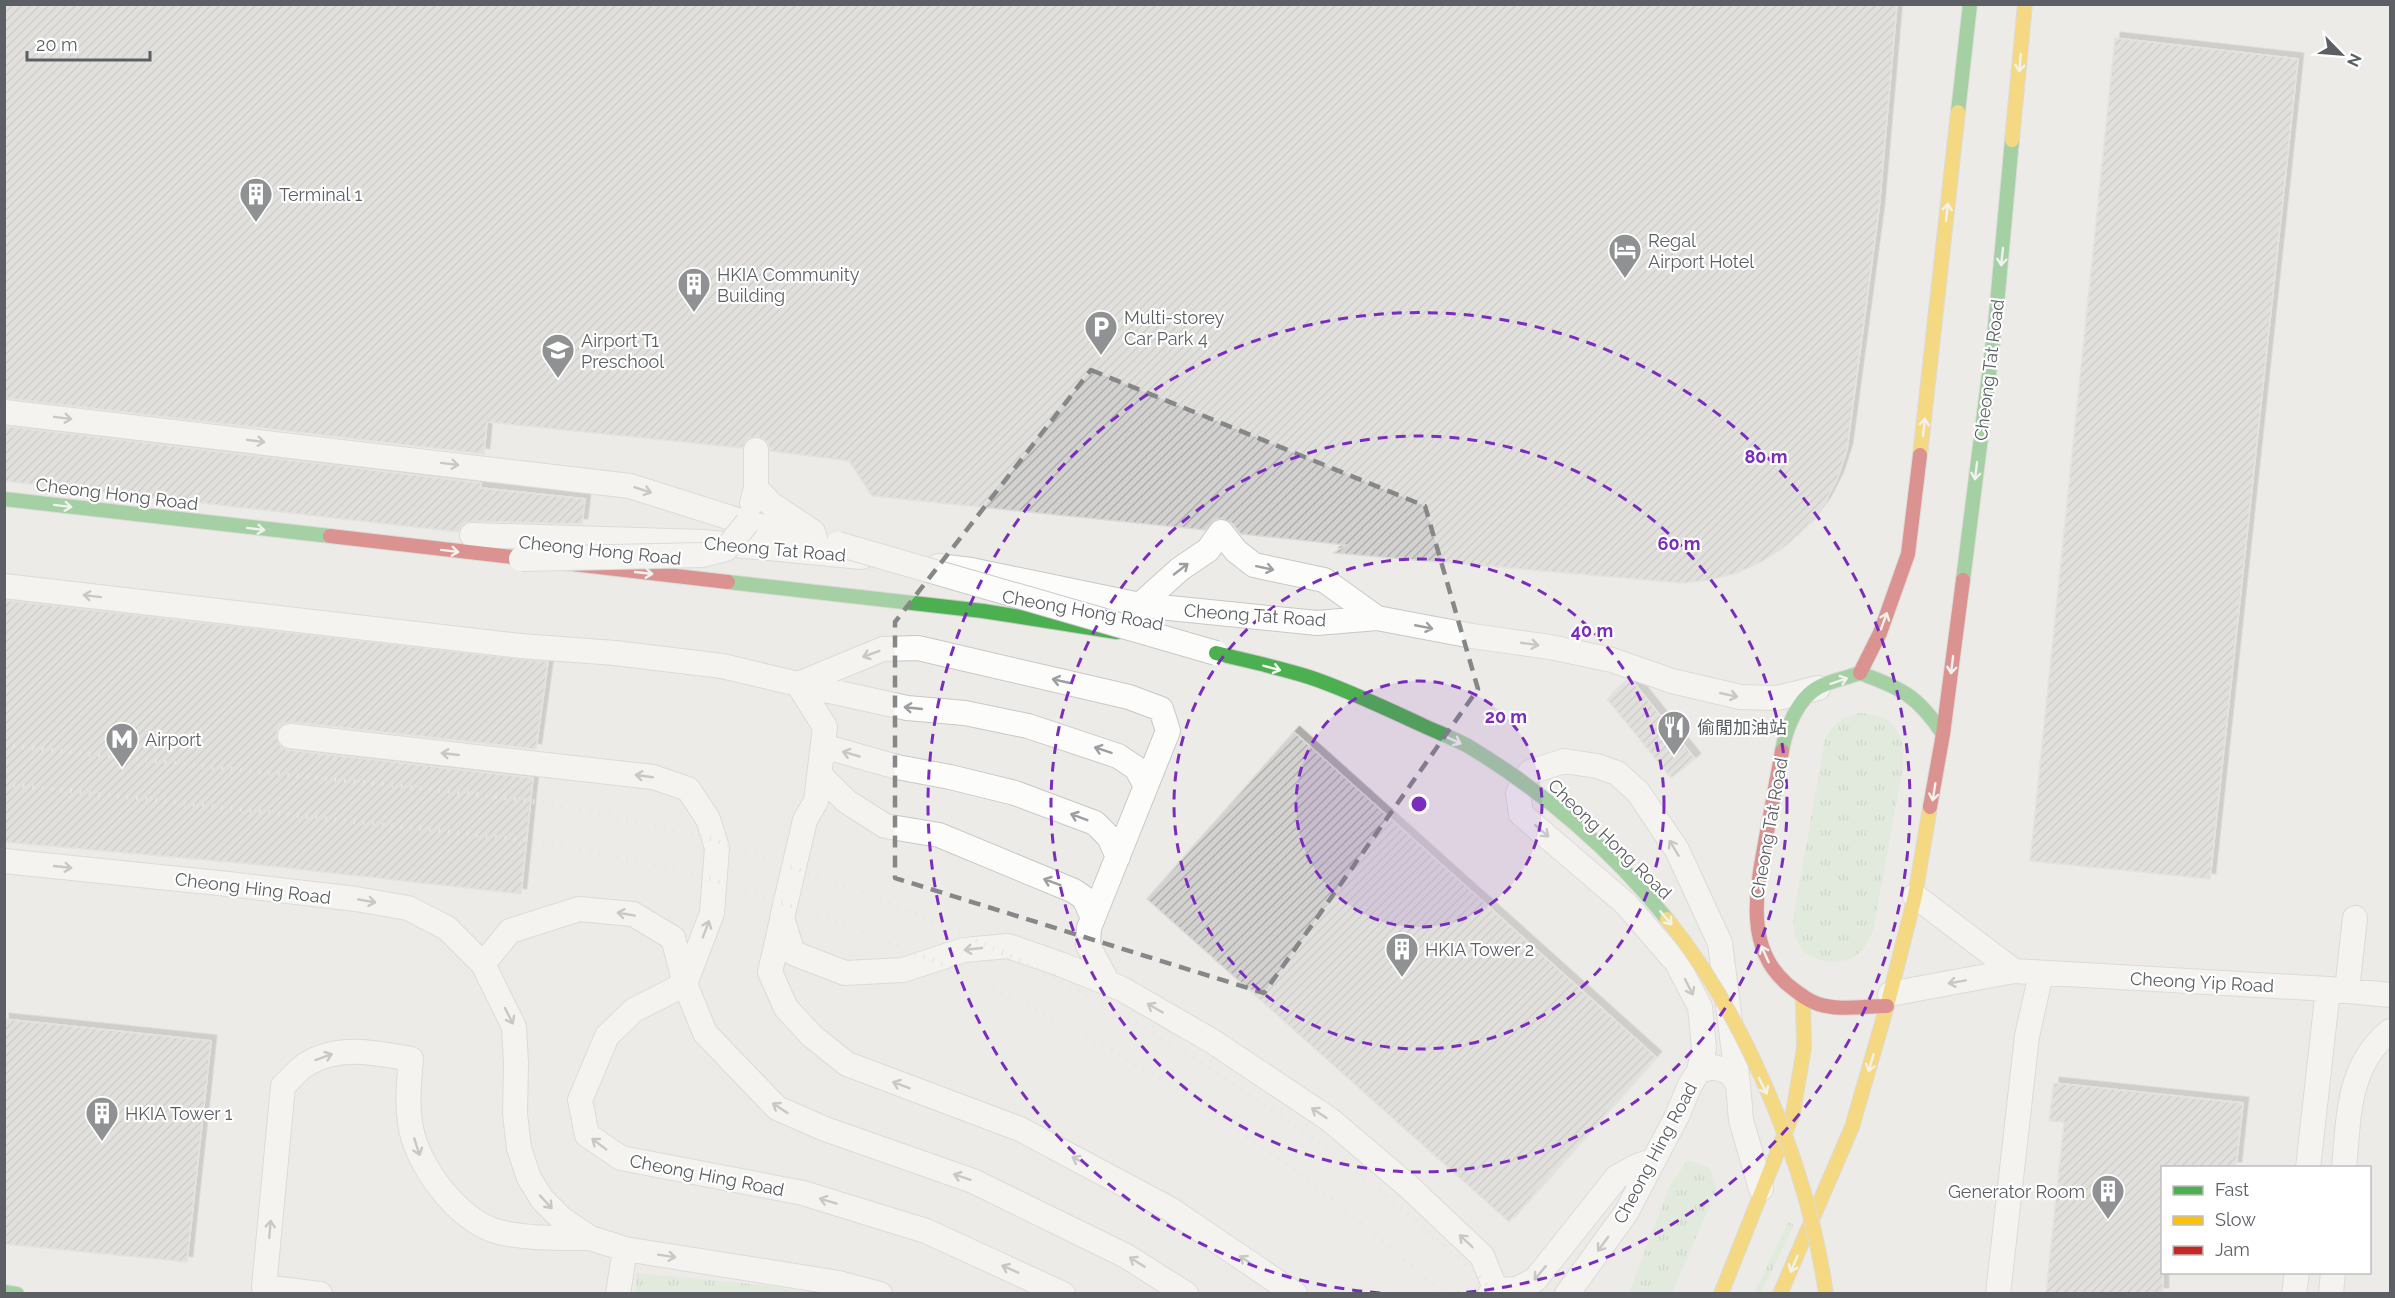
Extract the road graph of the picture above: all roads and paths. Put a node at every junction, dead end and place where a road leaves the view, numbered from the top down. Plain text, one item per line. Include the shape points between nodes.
1 (1970, 4) edge
2 (2025, 4) edge
3 (4, 412) edge
4 (756, 450) dead end
5 (756, 488) junction
6 (4, 499) edge
7 (747, 523) junction
8 (472, 535) dead end
9 (838, 544) junction
10 (521, 559) junction
11 (4, 586) edge
12 (1140, 605) junction
13 (1377, 618) junction
14 (1216, 653) junction
15 (1860, 673) junction
16 (798, 684) junction
17 (1818, 688) junction
18 (1943, 734) junction
19 (290, 736) dead end
20 (823, 746) junction
21 (820, 775) junction
22 (1146, 786) junction
23 (1118, 857) junction
24 (4, 861) edge
25 (1915, 896) junction
26 (782, 918) junction
27 (1093, 918) junction
28 (2355, 918) dead end
29 (483, 964) junction
30 (2014, 971) junction
31 (2041, 974) junction
32 (1108, 983) junction
33 (685, 984) junction
34 (2337, 989) junction
35 (2391, 995) edge
36 (1803, 997) junction
37 (1889, 1000) junction
38 (2391, 1031) edge
39 (1700, 1071) junction
40 (1738, 1084) junction
41 (1654, 1160) junction
42 (2308, 1166) edge
43 (2344, 1166) edge
44 (1761, 1189) junction
45 (590, 1238) junction
46 (625, 1249) junction
47 (2297, 1274) edge
48 (2333, 1274) edge
49 (262, 1290) edge
50 (4, 1292) edge
51 (1493, 1292) edge
52 (17, 1293) edge
53 (320, 1293) edge
54 (618, 1293) edge
55 (880, 1293) edge
56 (1063, 1293) edge
57 (1186, 1293) edge
58 (1296, 1293) edge
59 (1567, 1293) edge
60 (1721, 1293) edge
61 (1780, 1293) edge
62 (1826, 1293) edge
63 (1998, 1293) edge
64 (2294, 1293) edge
65 (2331, 1293) edge

15 -> 1 street via 1880,633 1908,554
2 -> 18 street, Cheong Tat Road via 1995,326
3 -> 7 lane via 630,486
4 - 5 lane
5 - 7 lane
5 - 9 lane via 806,529
6 -> 10 street, Cheong Hong Road
7 - 9 lane
7 - 10 lane, bridge via 726,549 703,555
8 - 12 lane, Cheong Tat Road via 798,549 971,570
9 - 14 lane, bridge
10 -> 14 street, Cheong Hong Road, bridge via 984,611 1090,627
16 -> 11 lane via 722,666 626,654 521,646
12 - 13 lane, Cheong Tat Road via 1317,622
12 -> 13 lane via 1180,568 1208,550 1221,532 1254,565 1324,580
13 -> 17 lane, Cheong Tat Road via 1612,660 1672,681 1740,697 1777,698
14 -> 62 street, Cheong Hong Road, bridge via 1307,677 1467,746 1531,788 1624,872 1668,919 1704,970 1745,1047 1773,1106 1802,1190
17 -> 15 street, Cheong Tat Road
15 - 18 street via 1914,696
16 - 20 lane via 825,727
22 -> 16 lane via 1136,768 1118,756 1028,726 965,713 907,708
22 -> 16 lane via 1168,732 1161,709 1129,697 918,648 884,649
36 -> 17 street, Cheong Tat Road via 1784,983 1768,963 1755,918 1756,893 1789,725
18 -> 25 street, Cheong Tat Road
33 -> 19 lane via 712,913 717,848 708,819 688,789 653,777
20 - 21 lane
23 -> 20 lane via 1109,837 1095,823 1015,793
21 - 26 lane
27 -> 21 lane via 1084,898 1074,891 939,835 885,826 846,801
22 - 23 lane
23 - 27 lane
24 -> 29 lane, Cheong Hing Road via 408,908 447,928
25 - 30 lane
25 - 37 street, Cheong Tat Road
32 -> 26 lane via 1008,946 964,950 903,970 845,973 793,953
58 -> 26 lane via 1170,1209 1020,1130 847,1064 812,1036 786,1008 770,972
27 - 32 lane via 1088,945
28 - 34 lane
33 -> 29 lane via 673,938 633,914 579,909 510,930
29 -> 45 lane, Cheong Hing Road via 514,1027 515,1114 519,1148 529,1178 542,1200
30 - 31 lane, Cheong Yip Road
30 -> 37 lane, Cheong Yip Road
31 - 34 lane, Cheong Yip Road
31 - 63 lane via 2027,1036
51 -> 32 lane via 1482,1256 1329,1119 1212,1041
56 -> 33 lane, Cheong Hing Road via 926,1231 803,1193 621,1158 587,1134 580,1100 607,1036 634,1010
57 -> 33 lane via 1126,1256 973,1181 777,1108 705,1033
34 - 35 lane, Cheong Yip Road
34 - 42 lane
36 - 37 street, Cheong Tat Road via 1821,1004
36 - 44 street via 1800,1083 1793,1113
37 -> 61 street, Cheong Tat Road via 1852,1127
38 - 43 lane via 2365,1057 2352,1093
39 - 40 lane, Cheong Hing Road via 1714,1066 1728,1072
40 -> 39 lane, Cheong Hing Road via 1720,943 1677,850 1638,792 1617,773 1564,761 1530,772 1518,793 1521,814 1626,904 1677,963 1700,1008 1704,1048
39 - 41 lane, Cheong Hing Road
40 - 44 lane, Cheong Hing Road via 1741,1119
41 -> 51 lane via 1617,1177 1535,1280 1517,1289
41 -> 59 lane, Cheong Hing Road via 1626,1213
44 - 60 street
45 - 46 lane, Cheong Hing Road
49 -> 45 lane via 283,1086 305,1065 329,1053 366,1051 411,1059 410,1125 421,1158 443,1192 468,1216 497,1232
46 - 54 lane
46 -> 55 lane, Cheong Hing Road
47 - 64 lane
48 - 65 lane
49 - 53 lane
50 - 52 street

